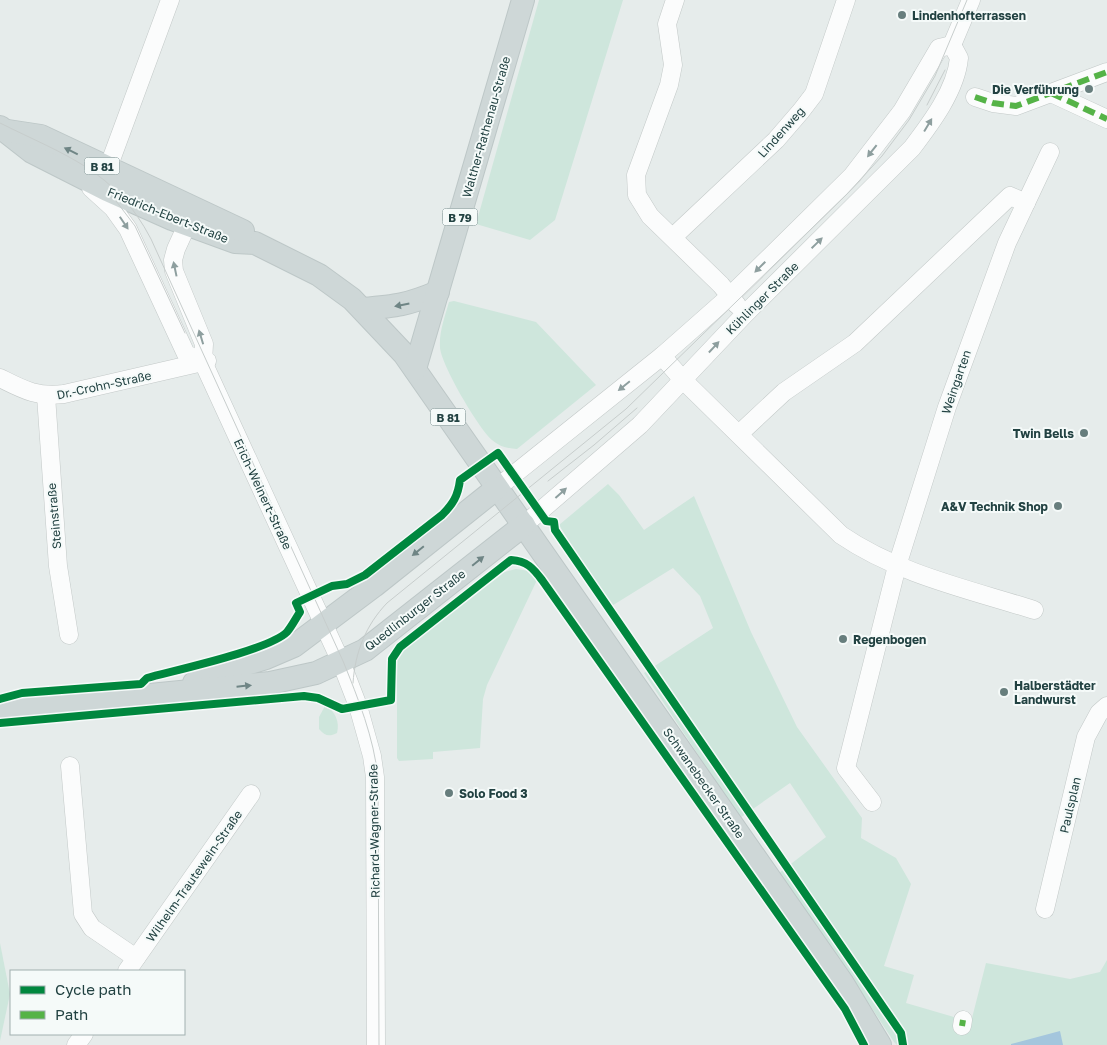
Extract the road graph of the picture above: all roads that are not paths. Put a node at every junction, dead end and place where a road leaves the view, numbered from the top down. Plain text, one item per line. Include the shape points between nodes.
1 (170, 0) edge
2 (523, 0) edge
3 (675, 0) edge
4 (846, 0) edge
5 (970, 0) edge
6 (952, 45) junction
7 (1107, 72) edge
8 (1051, 93) junction
9 (975, 97) dead end
10 (1107, 118) edge
11 (4, 129) edge
12 (1050, 152) dead end
13 (108, 168) junction
14 (78, 176) junction
15 (1026, 203) junction
16 (191, 217) junction
17 (673, 238) junction
18 (438, 292) junction
19 (730, 296) junction
20 (363, 309) junction
21 (745, 314) junction
22 (662, 356) junction
23 (206, 361) junction
24 (415, 370) junction
25 (0, 378) edge
26 (683, 380) junction
27 (46, 396) junction
28 (739, 434) junction
29 (497, 488) junction
30 (524, 525) junction
31 (897, 566) junction
32 (1034, 610) dead end
33 (324, 625) junction
34 (69, 635) dead end
35 (341, 662) junction
36 (178, 692) junction
37 (1107, 706) edge
38 (0, 710) edge
39 (70, 766) dead end
40 (251, 794) dead end
41 (872, 802) dead end
42 (1045, 909) dead end
43 (132, 965) edge
44 (376, 1045) edge
45 (880, 1045) edge

1 - 13 street
2 - 18 main road, Walther-Rathenau-Straße / B 79
3 - 17 street via 667,24 673,65 669,85 636,175 637,195 650,216
4 - 17 street, Lindenweg via 814,94 776,140
5 - 6 street
6 -> 19 street, Kühlinger Straße via 939,48 902,111 852,176
21 -> 6 street, Kühlinger Straße via 912,148 951,84 959,58
7 - 8 street
8 - 9 street via 1016,106
8 - 10 street
13 -> 11 main road, Friedrich-Ebert-Straße / B 81 via 41,136
11 - 14 main road, Friedrich-Ebert-Straße / B 81 via 32,152
12 - 15 street, Weingarten
13 - 16 main road, Friedrich-Ebert-Straße / B 81
14 - 16 main road, Friedrich-Ebert-Straße / B 81
14 -> 23 street via 104,198 125,224 186,354
15 - 28 street via 1010,196 855,343 784,392
15 - 31 street, Weingarten via 1007,243 968,346
16 - 20 main road, Friedrich-Ebert-Straße / B 81 via 235,242 255,243 319,275
23 -> 16 street, Erich-Weinert-Straße via 204,344 174,271 176,249
17 - 19 street
18 -> 20 main road via 397,307
18 - 24 main road, Walther-Rathenau-Straße / B 79
19 - 21 street
19 - 22 street, Kühlinger Straße
20 - 24 main road, Friedrich-Ebert-Straße / B 81
26 -> 21 street, Kühlinger Straße
22 - 26 street
22 -> 29 street, Kühlinger Straße
23 - 27 street, Dr.-Crohn-Straße
23 - 33 street, Erich-Weinert-Straße
24 - 29 main road, Friedrich-Ebert-Straße / B 81
25 - 27 street, Dr.-Crohn-Straße via 31,394
26 - 28 street
30 -> 26 street, Kühlinger Straße via 640,425
27 - 34 street, Steinstraße via 58,566
28 - 31 street via 841,535 867,553
29 - 30 main road, Friedrich-Ebert-Straße / B 81
29 -> 33 main road, Quedlinburger Straße
35 -> 30 main road, Quedlinburger Straße via 380,639
30 - 45 main road, Schwanebecker Straße / B 81 via 842,982
31 - 32 street
31 - 41 street, Weingarten via 846,768
33 - 35 street, Richard-Wagner-Straße
33 - 36 main road, Quedlinburger Straße via 294,646 204,677
36 -> 35 main road, Quedlinburger Straße via 286,681
35 - 44 street, Richard-Wagner-Straße via 358,706 375,777
36 - 38 main road, Quedlinburger Straße
37 - 42 street, Paulsplan via 1099,712 1086,737
39 - 43 street, Wilhelm-Trautewein-Straße via 83,914 92,928
40 - 43 street, Wilhelm-Trautewein-Straße

